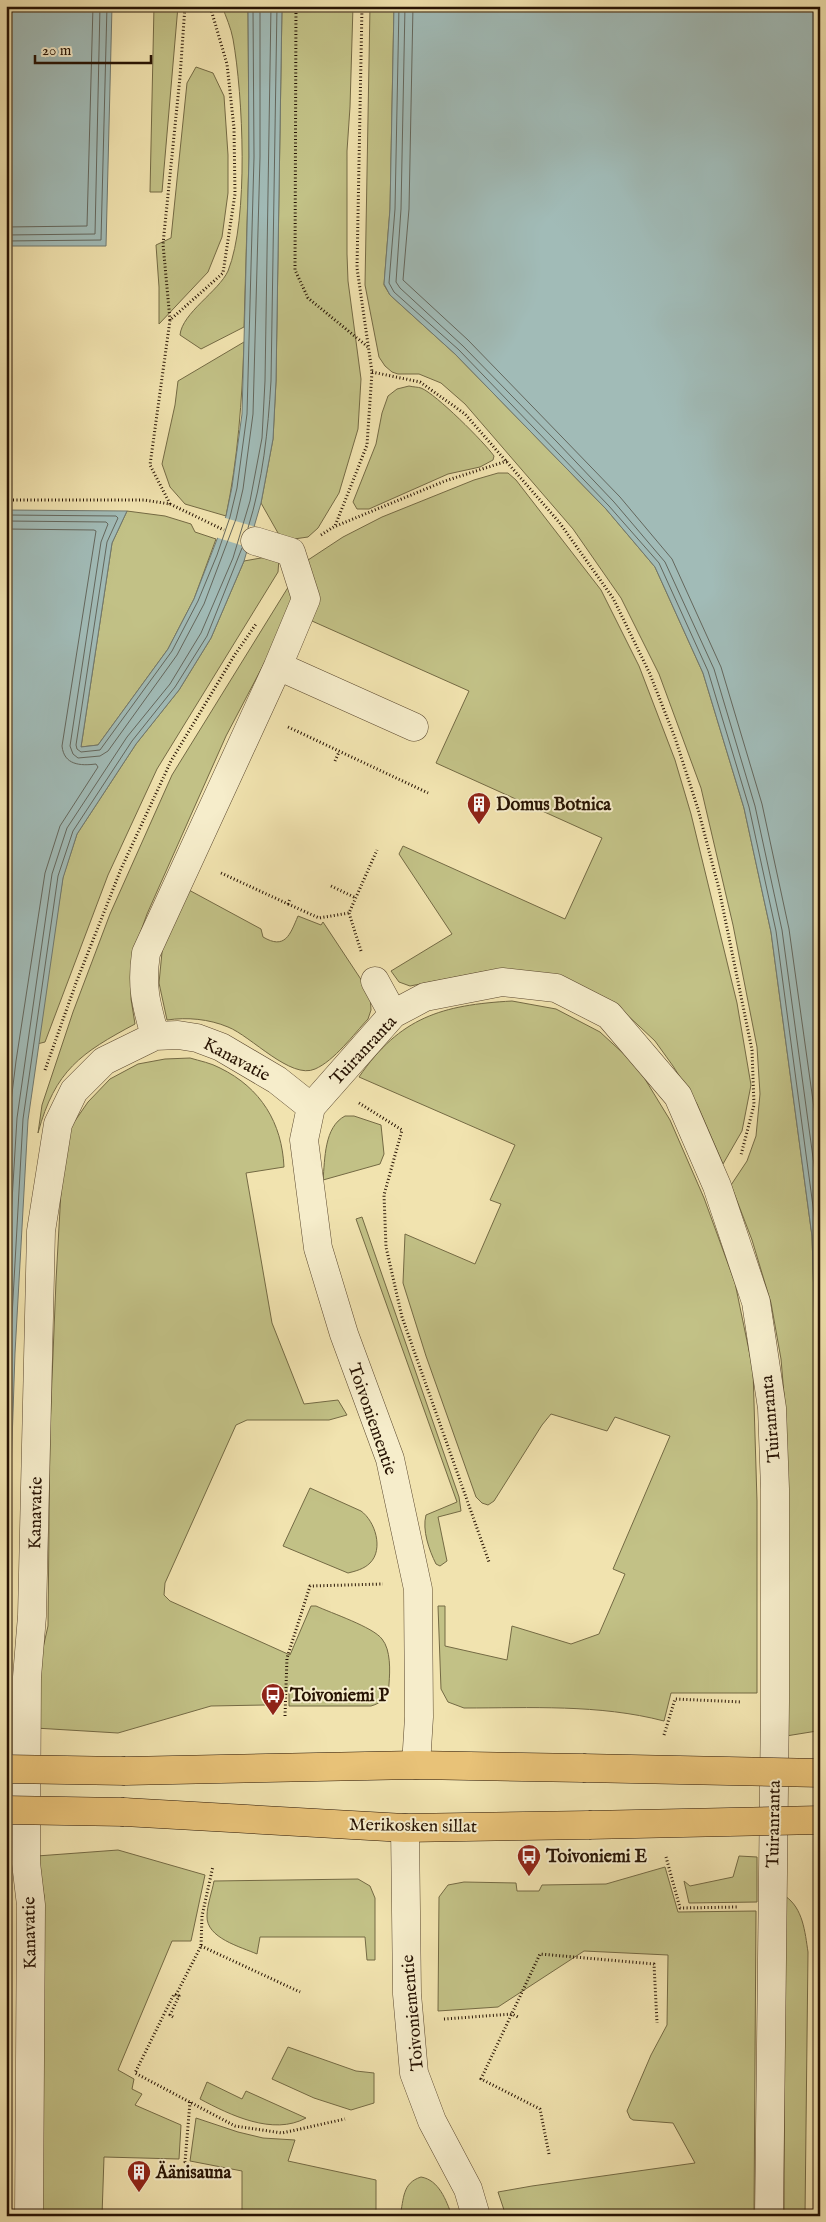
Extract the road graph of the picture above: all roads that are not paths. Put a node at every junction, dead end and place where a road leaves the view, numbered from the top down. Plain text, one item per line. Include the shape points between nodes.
1 (255, 542) dead end
2 (278, 666) junction
3 (414, 727) dead end
4 (375, 981) road end
5 (393, 1014) junction
6 (155, 1036) junction
7 (311, 1107) junction
8 (416, 1765) junction
9 (6, 1769) edge
10 (820, 1773) edge
11 (6, 1810) edge
12 (820, 1820) edge
13 (405, 1828) junction
14 (29, 2216) edge
15 (476, 2216) edge
16 (769, 2216) edge

1 - 2 street via 291,552 306,599
2 - 3 street
2 - 6 street via 146,953 144,995
4 - 5 street
5 - 7 street, Tuiranranta
5 - 16 street, Tuiranranta via 425,997 502,982 556,988 609,1015 678,1096 717,1186 756,1302 772,1408 775,1489
6 - 7 street, Kanavatie via 197,1038 221,1047 277,1080
6 - 14 street, Kanavatie via 104,1061 74,1091 58,1124 41,1231 32,1616 27,1687 26,1863 31,1905
7 - 8 street, Toivoniementie via 304,1140 318,1248 344,1334 390,1459 418,1589
8 - 9 main road, bridge via 125,1772
8 - 10 main road, bridge
11 - 13 main road, Merikosken sillat, bridge via 124,1812
12 - 13 main road, Merikosken sillat, bridge
13 - 15 street, Toivoniementie via 407,1994 414,2073 432,2120 468,2189

